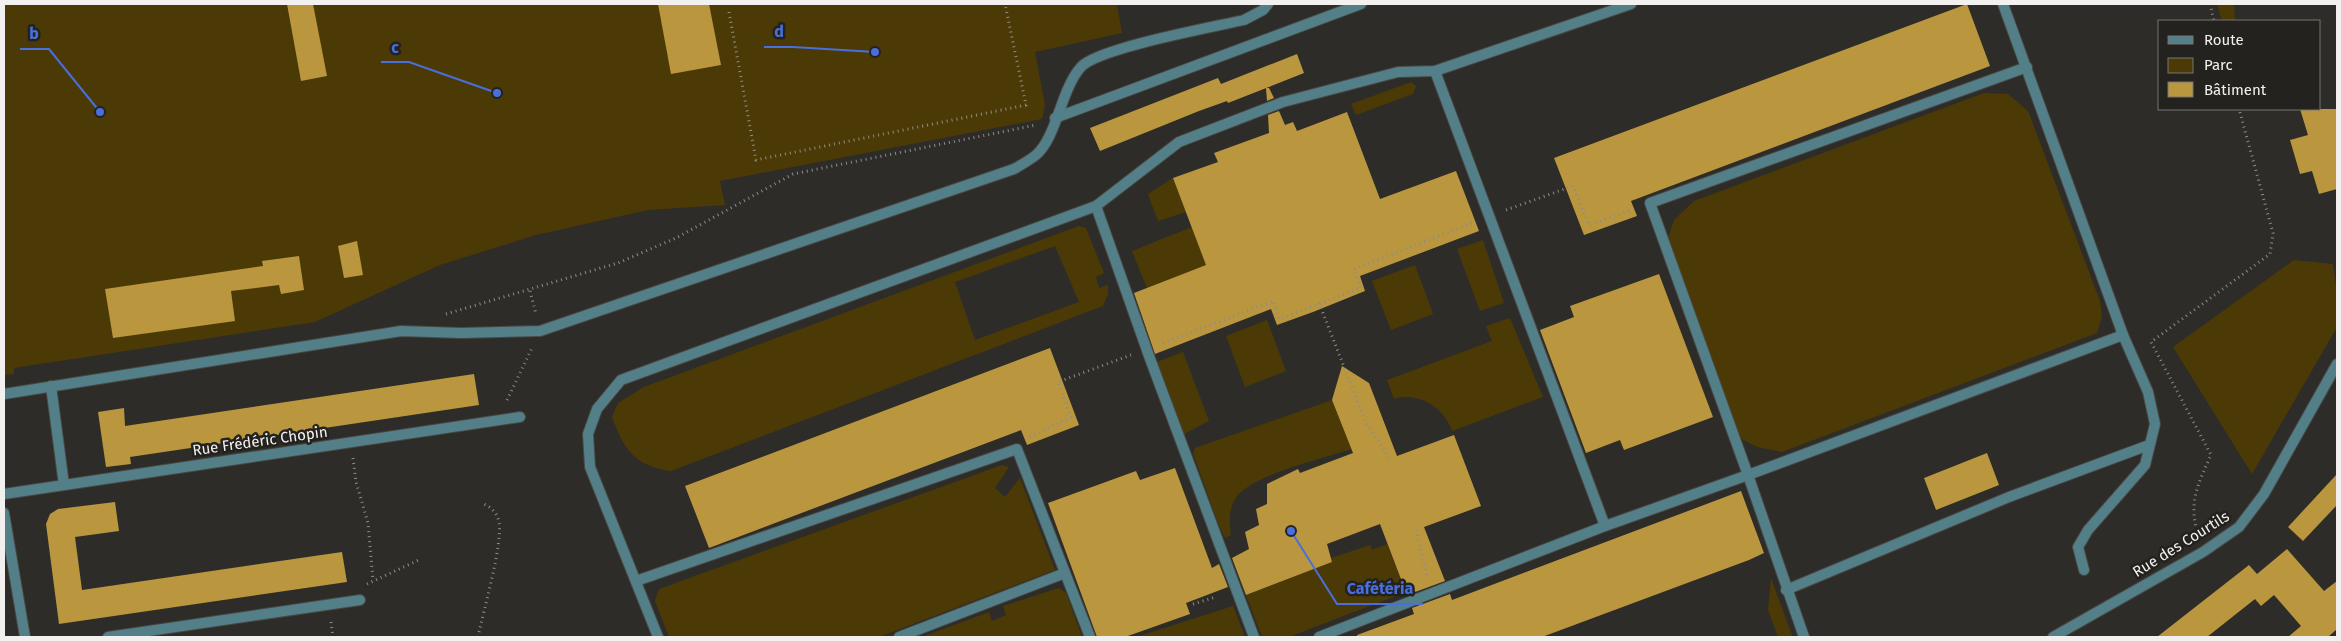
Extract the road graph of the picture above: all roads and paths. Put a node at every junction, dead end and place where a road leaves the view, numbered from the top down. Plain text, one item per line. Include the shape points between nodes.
1 (1005, 4) edge
2 (1268, 4) edge
3 (1361, 4) edge
4 (1631, 4) edge
5 (2003, 4) edge
6 (2210, 4) edge
7 (729, 12) dead end
8 (2214, 20) edge
9 (2027, 67) junction
10 (1435, 71) junction
11 (2239, 110) edge
12 (1055, 118) junction
13 (1650, 204) junction
14 (1096, 206) junction
15 (1511, 208) dead end
16 (1489, 216) junction
17 (530, 290) junction
18 (1319, 303) junction
19 (444, 314) dead end
20 (540, 331) junction
21 (2123, 335) junction
22 (1146, 349) junction
23 (2337, 364) edge
24 (51, 386) junction
25 (4, 394) edge
26 (520, 417) dead end
27 (497, 421) junction
28 (352, 443) junction
29 (2149, 445) junction
30 (1016, 449) junction
31 (1390, 459) dead end
32 (1748, 475) junction
33 (64, 485) junction
34 (4, 494) edge
35 (481, 503) dead end
36 (4, 513) edge
37 (1605, 526) junction
38 (1416, 530) dead end
39 (2203, 552) junction
40 (421, 559) dead end
41 (2084, 570) dead end
42 (1065, 574) junction
43 (373, 580) junction
44 (636, 581) junction
45 (1786, 590) junction
46 (1431, 595) junction
47 (1216, 597) dead end
48 (360, 600) joint
49 (1193, 604) dead end
50 (25, 637) edge
51 (108, 637) edge
52 (478, 637) edge
53 (658, 637) edge
54 (899, 637) edge
55 (1090, 637) edge
56 (1254, 637) edge
57 (1319, 637) edge
58 (1804, 637) edge
59 (2053, 637) edge

1 - 7 path via 1026,105 756,160
2 - 12 street via 1244,20 1104,53 1081,66
3 - 12 street
4 - 10 street
5 - 9 street
6 - 8 path
9 - 13 street
9 - 21 street
10 - 14 street via 1398,72 1282,102 1179,142
10 - 16 street
11 - 39 path via 2273,233 2270,254 2151,342 2211,455 2195,497 2192,517
12 - 17 path via 1041,124 793,174 676,238 618,263
12 - 20 street via 1037,154 1014,169
13 - 15 path via 1588,226 1574,186
13 - 32 street
14 - 22 street
14 - 44 street via 621,380 597,409 588,434 590,467
16 - 18 path via 1354,269 1361,288
16 - 37 street
17 - 19 path
17 - 20 path
18 - 22 path via 1279,319 1273,301
18 - 31 path via 1366,423
20 - 24 street via 401,331
20 - 27 path
21 - 29 street via 2148,392 2155,424
21 - 32 street
22 - 30 path via 1058,382 1071,418 1032,434
22 - 56 street
23 - 39 street, Rue des Courtils via 2264,494 2240,527
24 - 25 street
24 - 33 street
26 - 27 street, Rue Frédéric Chopin
27 - 28 street, Rue Frédéric Chopin
28 - 33 street, Rue Frédéric Chopin
28 - 43 path via 356,482 368,523
29 - 41 street via 2145,465 2088,530 2078,547
29 - 45 street via 2009,497
30 - 42 street
30 - 44 street
32 - 37 street
32 - 45 street
33 - 34 street, Rue Frédéric Chopin
35 - 52 path via 491,506 499,521 499,542
36 - 50 street
37 - 46 street
38 - 46 path
39 - 59 street, Rue des Courtils
40 - 43 path
42 - 54 street
42 - 55 street
43 - 48 path via 361,592
44 - 53 street
45 - 58 street
46 - 57 street
47 - 49 path
48 - 51 street

